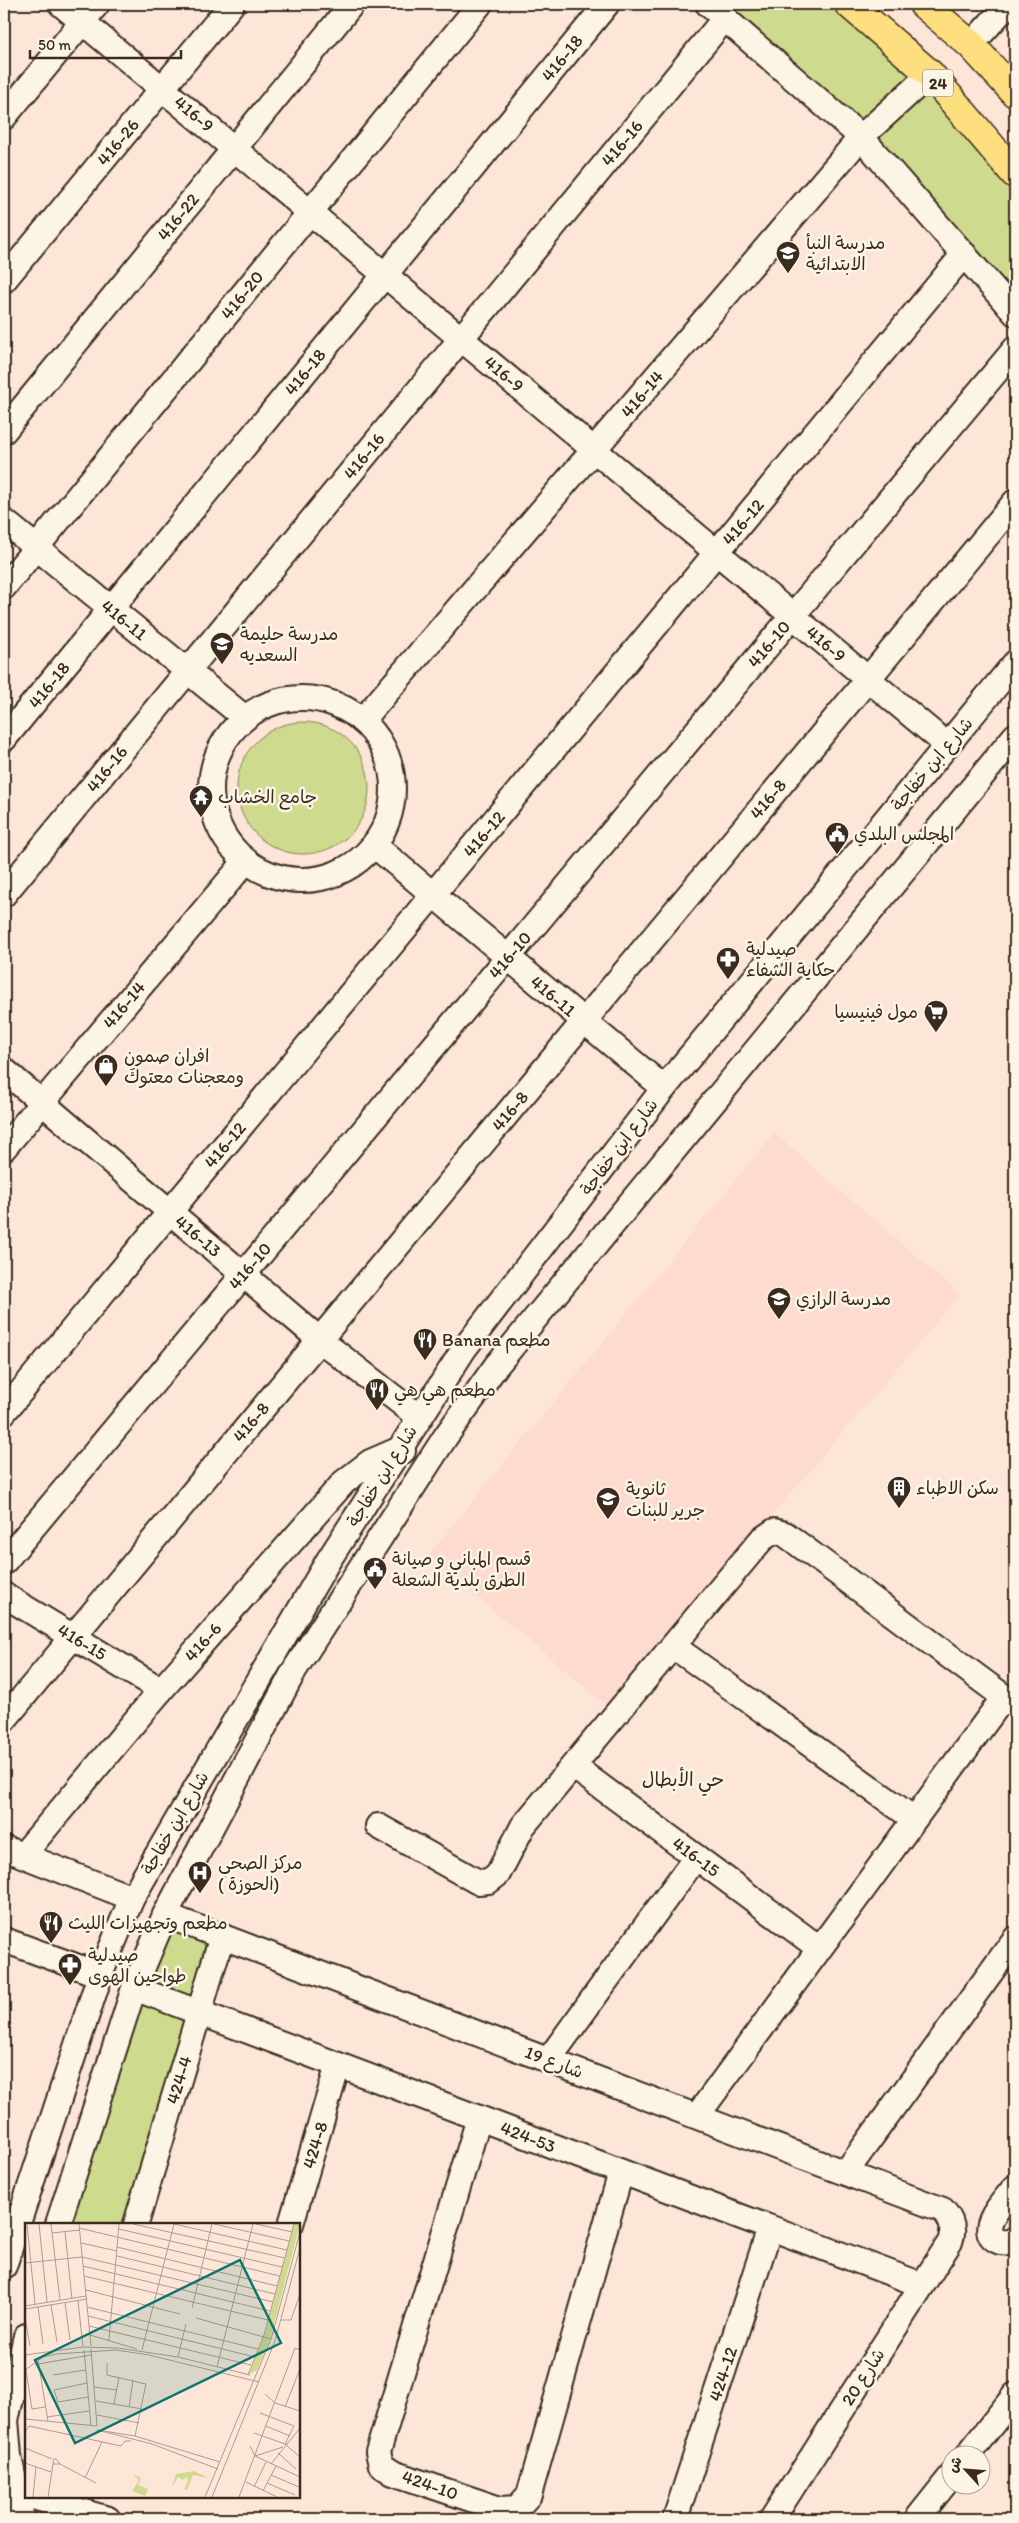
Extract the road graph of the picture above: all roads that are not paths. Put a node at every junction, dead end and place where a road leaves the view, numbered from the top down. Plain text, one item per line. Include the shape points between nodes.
1 (61, 4) edge
2 (232, 4) edge
3 (352, 4) edge
4 (480, 4) edge
5 (607, 4) edge
6 (849, 4) edge
7 (923, 4) edge
8 (1008, 4) edge
9 (717, 11) edge
10 (90, 13) edge
11 (971, 44) junction
12 (930, 74) junction
13 (162, 88) junction
14 (1015, 93) edge
15 (4, 118) edge
16 (861, 137) junction
17 (234, 148) junction
18 (1015, 174) edge
19 (310, 212) junction
20 (964, 254) junction
21 (385, 274) junction
22 (4, 280) edge
23 (1015, 313) edge
24 (461, 338) junction
25 (1015, 349) edge
26 (4, 431) edge
27 (594, 450) junction
28 (1015, 502) edge
29 (4, 521) edge
30 (36, 547) junction
31 (717, 552) junction
32 (4, 587) edge
33 (111, 609) junction
34 (793, 616) junction
35 (1015, 663) edge
36 (187, 671) junction
37 (868, 679) junction
38 (245, 718) junction
39 (362, 721) junction
40 (1015, 736) edge
41 (4, 740) edge
42 (947, 745) junction
43 (374, 845) junction
44 (245, 862) junction
45 (4, 894) edge
46 (433, 895) junction
47 (508, 957) junction
48 (584, 1021) junction
49 (4, 1070) edge
50 (664, 1088) junction
51 (42, 1103) junction
52 (4, 1148) edge
53 (170, 1212) junction
54 (244, 1275) junction
55 (320, 1340) junction
56 (4, 1412) edge
57 (420, 1417) junction
58 (400, 1449) junction
59 (428, 1465) junction
60 (4, 1562) edge
61 (4, 1595) edge
62 (73, 1637) junction
63 (673, 1646) junction
64 (161, 1690) junction
65 (1010, 1701) edge
66 (4, 1720) edge
67 (573, 1766) junction
68 (914, 1819) junction
69 (378, 1826) dead end
70 (13, 1851) edge
71 (696, 1857) junction
72 (132, 1898) junction
73 (165, 1915) junction
74 (222, 1936) junction
75 (1015, 1939) edge
76 (4, 1940) edge
77 (819, 1948) junction
78 (100, 1975) junction
79 (134, 1988) junction
80 (199, 2012) junction
81 (549, 2060) junction
82 (338, 2065) junction
83 (697, 2116) junction
84 (479, 2118) junction
85 (621, 2172) junction
86 (846, 2172) junction
87 (1015, 2187) edge
88 (58, 2223) edge
89 (136, 2223) edge
90 (291, 2223) edge
91 (770, 2228) junction
92 (952, 2235) junction
93 (991, 2235) junction
94 (1015, 2239) edge
95 (4, 2266) edge
96 (922, 2285) junction
97 (25, 2340) edge
98 (1015, 2395) edge
99 (5, 2421) edge
100 (975, 2446) edge
101 (6, 2452) edge
102 (25, 2480) edge
103 (942, 2488) edge
104 (35, 2498) edge
105 (42, 2498) edge
106 (22, 2519) edge
107 (108, 2519) edge
108 (675, 2519) edge
109 (772, 2519) edge
110 (917, 2519) edge

1 - 10 street, 416-9
2 - 13 street, 416-26
3 - 17 street, 416-22
4 - 19 street, 416-20
5 - 21 street, 416-18
6 - 12 main road, 24
7 - 11 main road
8 - 11 street
9 - 16 street
9 - 24 street, 416-16
10 - 13 street, 416-9
10 - 15 street
11 - 14 main road
12 - 16 street, 416-14
12 - 18 main road, 24
13 - 17 street, 416-9
13 - 22 street, 416-26
16 - 20 street
16 - 27 street, 416-14
17 - 19 street, 416-9
17 - 26 street, 416-22
19 - 21 street, 416-9
19 - 30 street, 416-20
20 - 23 street
20 - 31 street, 416-12
21 - 24 street, 416-9
21 - 33 street, 416-18
24 - 27 street, 416-9
24 - 36 street, 416-16
25 - 34 street, 416-10
27 - 31 street, 416-9
27 - 39 street, 416-14
28 - 37 street, 416-8
29 - 30 street, 416-11
30 - 32 street, 416-20
30 - 33 street, 416-11
31 - 34 street, 416-9
31 - 46 street, 416-12
33 - 36 street, 416-11
33 - 41 street, 416-18
34 - 37 street, 416-9
34 - 47 street, 416-10
35 - 42 street, شارع ابن خفاجة
36 - 38 street, 416-11
36 - 45 street, 416-16
37 - 42 street, 416-9
37 - 48 street, 416-8
38 - 39 street via 266,705 291,698 317,699 341,707
38 - 44 street via 226,738 214,763 210,790 214,817 226,842
39 - 43 street via 380,742 390,767 392,794 387,821
40 - 59 street, شارع ابن خفاجة via 496,1366
42 - 50 street, شارع ابن خفاجة
43 - 44 street via 353,865 327,877 298,881 270,876
43 - 46 street, 416-11
44 - 51 street, 416-14
46 - 47 street, 416-11
46 - 53 street, 416-12
47 - 48 street, 416-11
47 - 54 street, 416-10
48 - 50 street, 416-11
48 - 55 street, 416-8
49 - 51 street, 416-13
50 - 57 street, شارع ابن خفاجة via 464,1349
51 - 52 street, 416-14
51 - 53 street, 416-13
53 - 54 street, 416-13
53 - 56 street, 416-12
54 - 55 street, 416-13
54 - 60 street, 416-10
55 - 57 street, 416-13
55 - 62 street, 416-8
57 - 58 street, شارع ابن خفاجة
58 - 59 street
58 - 64 street, 416-6 via 370,1462 344,1482
58 - 72 street, شارع ابن خفاجة via 282,1636
59 - 73 street, شارع ابن خفاجة via 295,1670
61 - 62 street, 416-15
62 - 64 street, 416-15
62 - 66 street, 416-8
63 - 65 street via 761,1540 774,1531 785,1534
63 - 67 street
63 - 68 street
64 - 70 street, 416-6
65 - 68 street
67 - 69 street via 523,1826 498,1874 489,1881 478,1882
67 - 71 street, 416-15
68 - 77 street
70 - 72 street
71 - 77 street, 416-15
71 - 81 street
72 - 78 street, شارع ابن خفاجة
73 - 74 street, شارع 19
73 - 79 street, شارع ابن خفاجة
74 - 80 street, 424-4
74 - 81 street, شارع 19
75 - 86 street
76 - 78 street
77 - 83 street
78 - 95 street, شارع ابن خفاجة
79 - 80 street, 424-53
79 - 88 street, شارع ابن خفاجة
80 - 82 street, 424-53
80 - 89 street, 424-4
81 - 83 street, شارع 19
82 - 84 street, 424-53
82 - 90 street, 424-8
83 - 86 street, شارع 19
84 - 85 street, 424-53
84 - 85 street, 424-10 via 378,2452 381,2465 393,2472 500,2508 517,2508 529,2495
85 - 91 street, 424-53
86 - 92 street, شارع 19 via 943,2210 951,2221
87 - 93 street via 991,2220
91 - 96 street, 424-53
91 - 108 street, 424-12
92 - 93 street
92 - 96 street, شارع 20
93 - 94 street via 1004,2243
96 - 109 street, شارع 20
97 - 99 street
98 - 100 street
99 - 101 street
101 - 102 street
103 - 110 street
104 - 106 street
105 - 107 street

